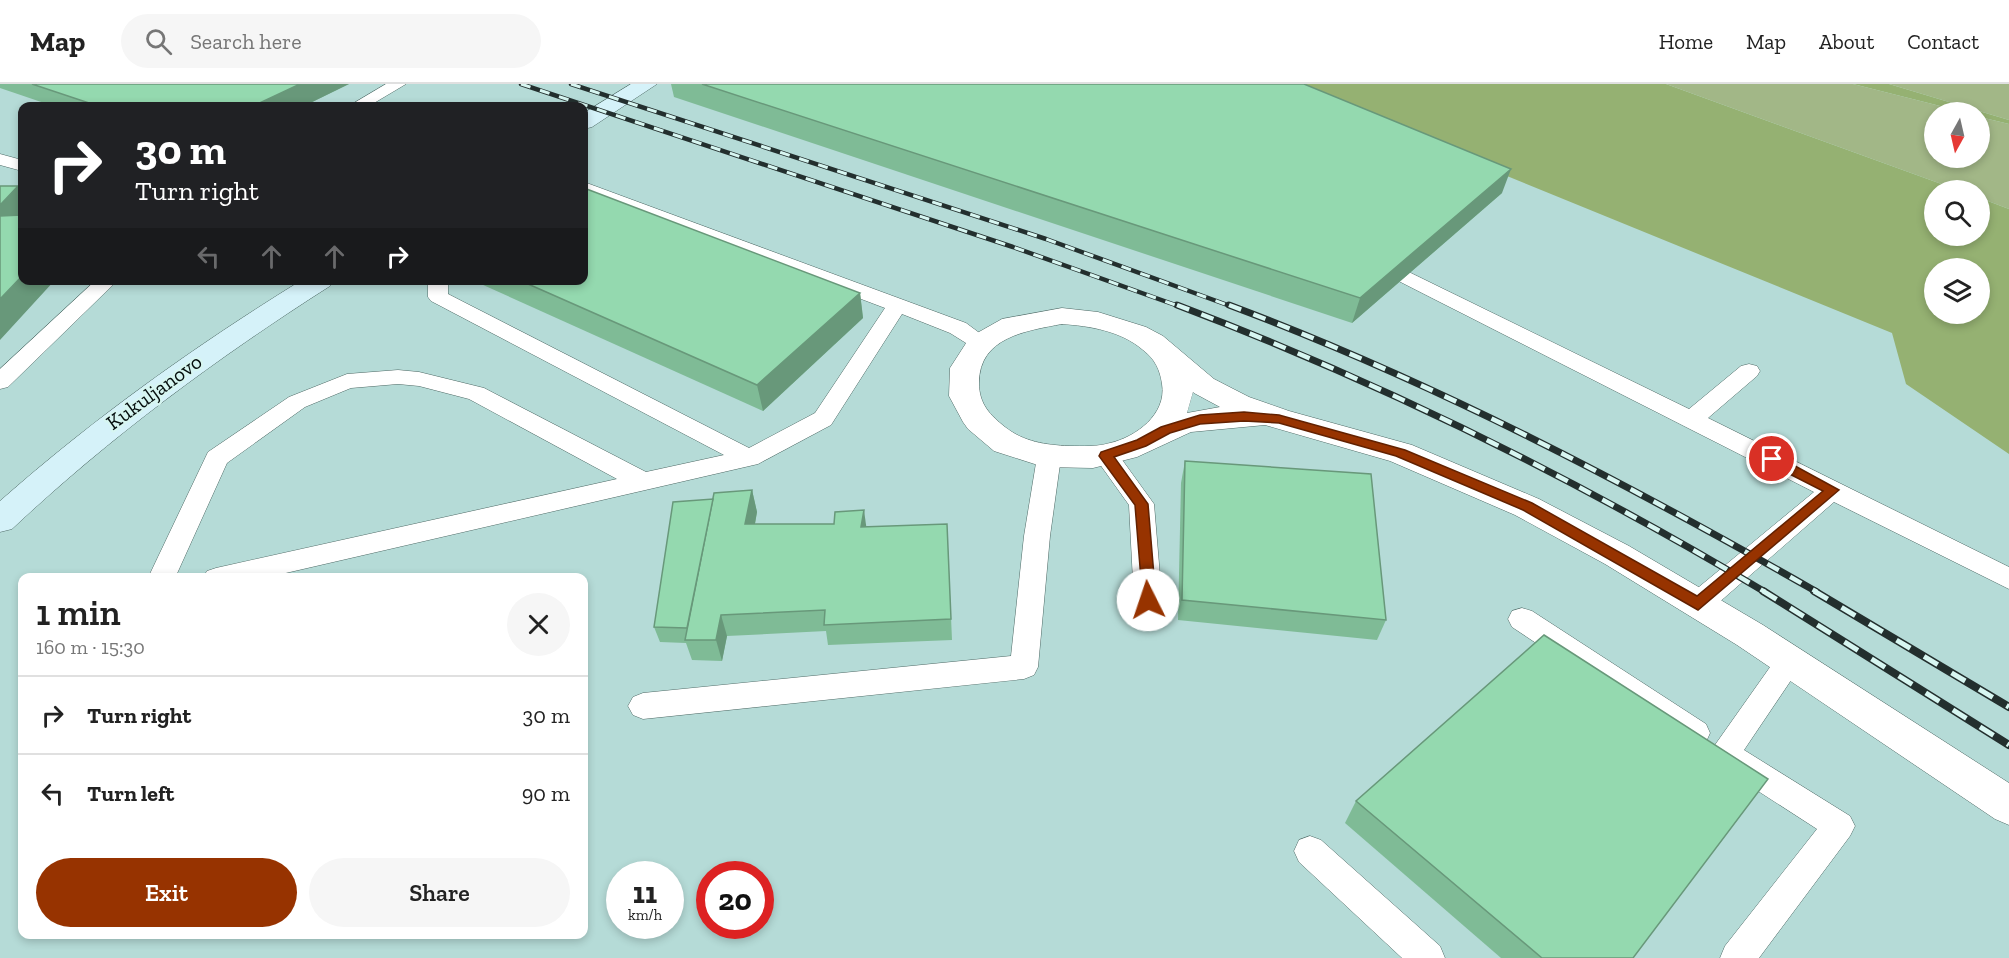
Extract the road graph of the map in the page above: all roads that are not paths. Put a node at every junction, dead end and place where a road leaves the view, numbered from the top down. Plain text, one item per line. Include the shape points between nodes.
1 (398, 84) edge
2 (646, 84) edge
3 (364, 102) edge
4 (588, 120) edge
5 (0, 159) edge
6 (18, 165) edge
7 (588, 189) edge
8 (1357, 253) edge
9 (103, 285) edge
10 (313, 285) edge
11 (438, 285) edge
12 (897, 305) junction
13 (982, 343) junction
14 (1164, 355) junction
15 (1749, 371) dead end
16 (0, 382) edge
17 (1279, 419) junction
18 (1692, 419) junction
19 (1142, 443) junction
20 (1106, 456) junction
21 (1049, 457) junction
22 (749, 458) junction
23 (642, 481) junction
24 (1832, 490) junction
25 (0, 520) edge
26 (163, 573) edge
27 (238, 573) edge
28 (2009, 579) edge
29 (1148, 600) dead end
30 (1698, 604) junction
31 (1522, 619) dead end
32 (1790, 661) junction
33 (643, 706) dead end
34 (1725, 753) junction
35 (2009, 807) edge
36 (1310, 851) dead end
37 (1428, 958) edge
38 (1737, 958) edge

1 - 3 lane
2 - 4 main road
5 - 6 lane
7 - 12 lane
8 - 18 lane
9 - 16 lane
10 - 25 main road, Kukuljanovo via 162,384
11 - 22 lane via 438,297
12 - 13 lane via 958,328
12 - 22 lane via 823,419
13 - 14 street via 1024,322 1075,317 1126,328
13 - 21 street via 962,376 963,395 971,414 1008,444
14 - 17 street via 1221,397
14 - 19 street via 1177,379 1176,405 1167,422
15 - 18 lane
17 - 19 street via 1200,419 1165,430
17 - 30 street via 1401,453 1527,507
18 - 24 lane
19 - 20 street
20 - 21 street
20 - 29 lane via 1141,504
21 - 33 lane via 1024,667
22 - 23 lane
23 - 26 lane via 476,393 398,376 347,381 297,402 217,458
23 - 27 lane
24 - 28 lane
24 - 30 lane
30 - 32 street
31 - 34 lane
32 - 34 lane
32 - 35 street
34 - 38 lane via 1839,826
36 - 37 lane

